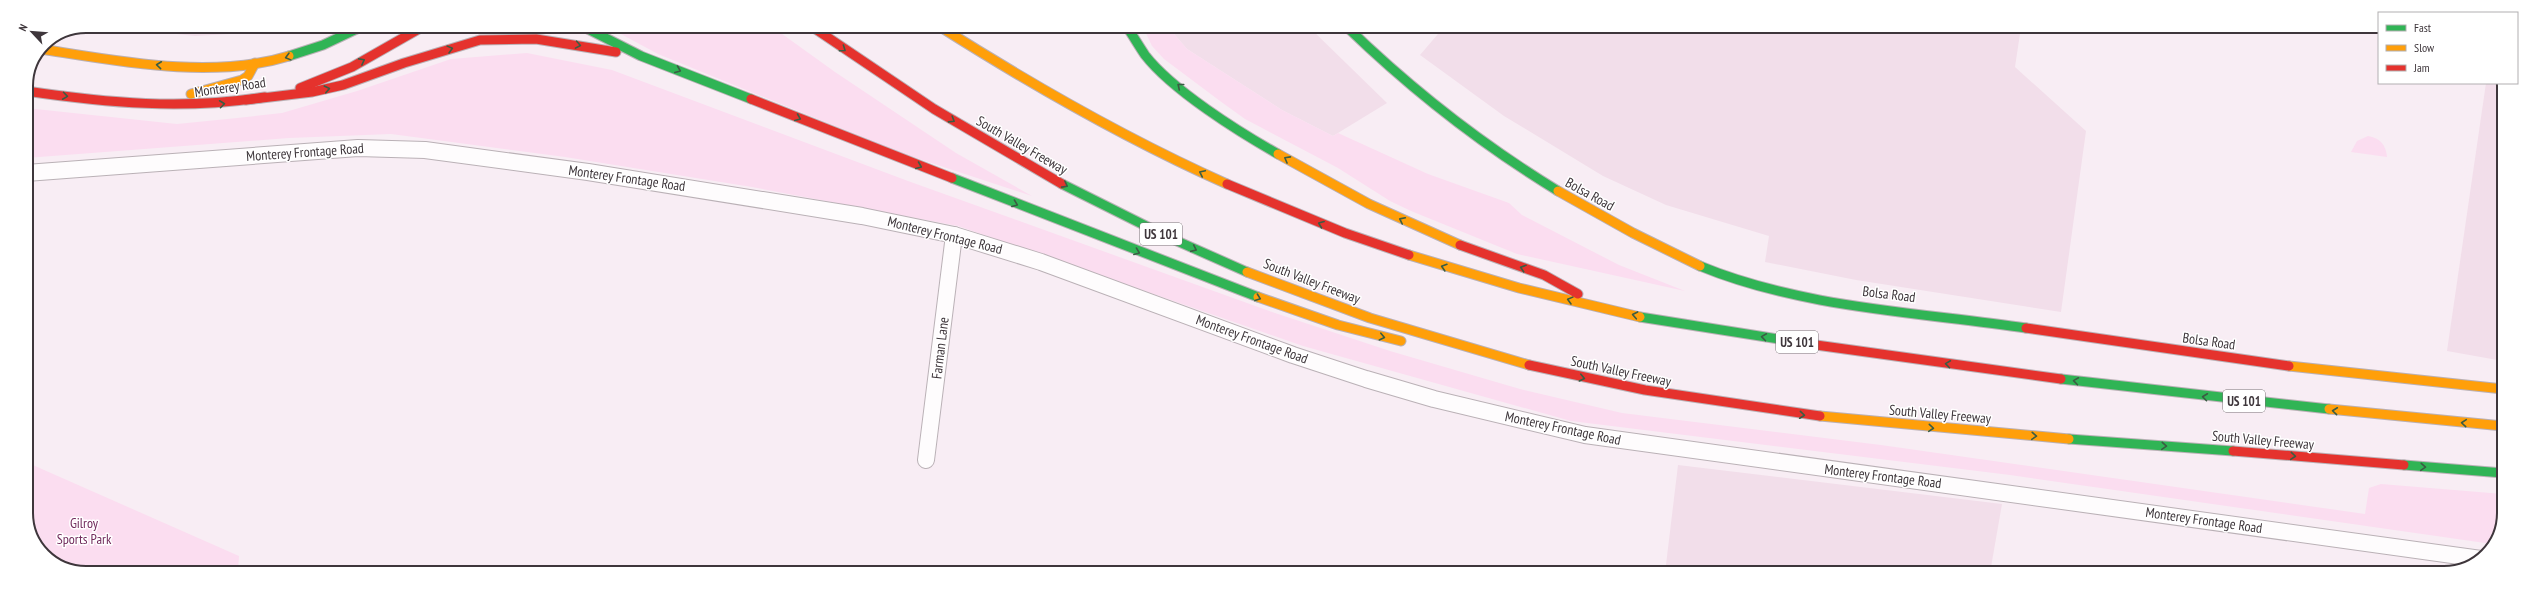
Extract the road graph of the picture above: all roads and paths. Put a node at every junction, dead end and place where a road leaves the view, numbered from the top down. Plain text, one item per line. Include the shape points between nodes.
1 (348, 33) edge
2 (412, 33) edge
3 (596, 33) edge
4 (822, 33) edge
5 (950, 33) edge
6 (1131, 33) edge
7 (1353, 33) edge
8 (52, 50) edge
9 (641, 56) junction
10 (255, 63) junction
11 (33, 92) edge
12 (246, 100) junction
13 (116, 103) junction
14 (33, 172) edge
15 (954, 235) junction
16 (1608, 310) junction
17 (1409, 343) dead end
18 (1439, 349) dead end
19 (1544, 369) junction
20 (2497, 388) edge
21 (2497, 425) edge
22 (926, 460) dead end
23 (2497, 473) edge
24 (2472, 558) edge

1 -> 10 main road, Monterey Road via 311,50
12 -> 2 main road, Monterey Road via 294,90 325,78
3 - 9 main road
4 -> 19 main road, South Valley Freeway / US 101 via 895,84 976,135 1083,195 1165,235 1266,280 1358,314 1458,346
16 -> 5 main road, US 101 via 1443,266 1351,235 1260,199 1091,118
16 -> 6 main road via 1543,275 1477,253 1421,229 1269,149 1226,122 1164,73 1144,54
7 - 20 main road, Bolsa Road via 1449,120 1513,165 1648,241 1743,282 1831,300 2206,354 2378,377
10 -> 8 main road, Monterey Road via 183,67
12 -> 9 main road via 301,94 343,85 480,40 536,39
9 -> 17 main road via 1223,285 1338,325
10 - 13 main road via 248,76 223,88 184,96
11 -> 13 main road, Monterey Road
13 -> 12 main road, Monterey Road via 182,107
14 - 15 street, Monterey Frontage Road via 393,147 735,194
15 - 22 street, Farman Lane
15 - 24 street, Monterey Frontage Road via 1041,262 1293,355 1366,379 1441,401 1585,435
21 -> 16 main road, US 101 via 2276,405 2097,384 1725,332
18 - 19 main road
19 -> 23 main road, South Valley Freeway / US 101 via 1640,390 1798,415

